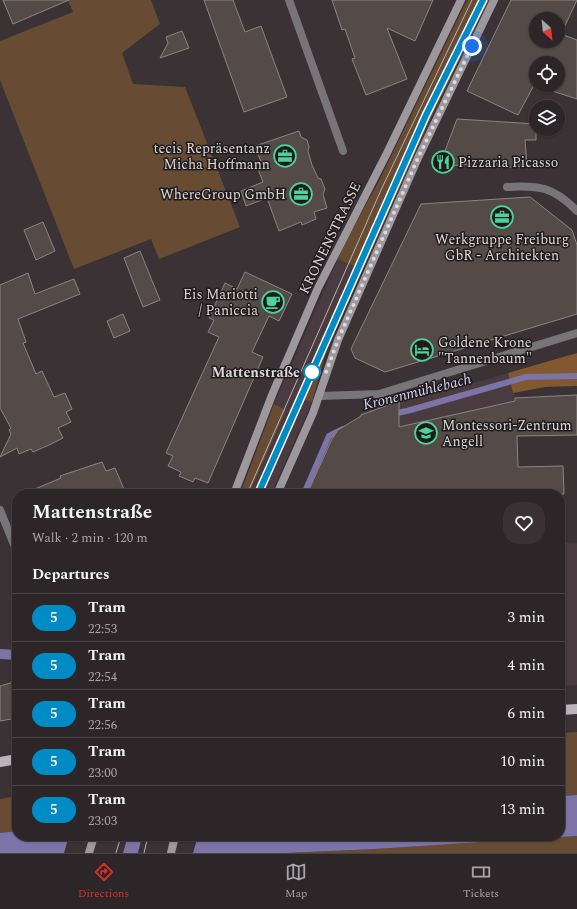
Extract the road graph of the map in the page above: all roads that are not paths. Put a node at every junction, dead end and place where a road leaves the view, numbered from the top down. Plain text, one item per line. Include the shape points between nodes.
1 (289, 0) edge
2 (461, 0) edge
3 (494, 0) edge
4 (343, 151) dead end
5 (507, 187) dead end
6 (577, 211) edge
7 (577, 333) edge
8 (319, 396) junction
9 (236, 489) edge
10 (279, 489) edge
11 (0, 510) edge
12 (12, 540) edge
13 (577, 709) edge
14 (565, 710) edge
15 (93, 841) edge
16 (174, 841) edge
17 (89, 853) edge
18 (170, 853) edge

1 - 4 street
2 - 9 main road, KRONENSTRASSE via 388,153 318,288 272,395
3 - 8 main road via 418,158 333,353
5 - 6 street via 531,185 551,190
7 - 8 street via 379,394
8 - 10 main road
11 - 12 street
13 - 14 main road
15 - 17 main road
16 - 18 main road

